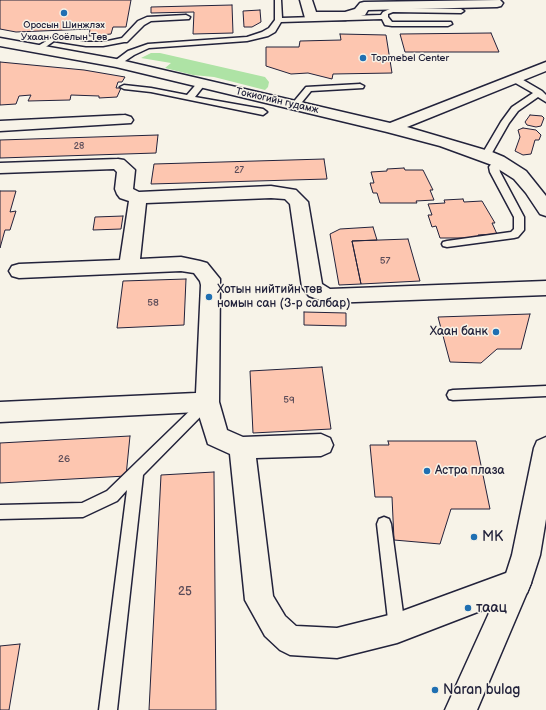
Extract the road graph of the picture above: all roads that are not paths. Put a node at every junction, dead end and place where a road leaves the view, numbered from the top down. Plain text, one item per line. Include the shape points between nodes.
1 (278, 0) edge
2 (306, 0) edge
3 (494, 0) edge
4 (461, 11) dead end
5 (186, 17) dead end
6 (384, 17) junction
7 (279, 20) junction
8 (448, 24) dead end
9 (0, 42) edge
10 (37, 49) junction
11 (116, 62) junction
12 (546, 66) edge
13 (515, 79) junction
14 (202, 83) junction
15 (360, 86) dead end
16 (124, 87) dead end
17 (539, 93) junction
18 (190, 98) junction
19 (546, 100) edge
20 (295, 105) junction
21 (263, 112) dead end
22 (125, 120) dead end
23 (0, 126) edge
24 (391, 128) junction
25 (492, 159) junction
26 (0, 168) edge
27 (138, 198) junction
28 (546, 210) edge
29 (447, 244) dead end
30 (129, 266) junction
31 (19, 270) dead end
32 (546, 288) edge
33 (546, 391) edge
34 (453, 395) dead end
35 (207, 402) junction
36 (0, 412) edge
37 (322, 445) dead end
38 (242, 448) junction
39 (546, 448) edge
40 (136, 474) junction
41 (0, 512) edge
42 (384, 524) dead end
43 (517, 582) junction
44 (397, 628) junction
45 (108, 710) edge
46 (461, 710) edge

1 - 7 lane
2 - 3 street via 310,15 346,16 360,12 364,6 497,3
4 - 6 lane via 392,10 385,13
5 - 10 lane via 150,19 141,23 124,40 86,44 53,39
6 - 7 lane
6 - 8 lane via 392,24
7 - 11 lane via 272,30 247,39 148,46
9 - 10 street, Токиогийн гудамж
10 - 11 street, Токиогийн гудамж
11 - 14 street, Токиогийн гудамж
12 - 13 street
13 - 17 lane
13 - 24 street
14 - 18 lane
14 - 20 street, Токиогийн гудамж
15 - 20 lane via 309,89
16 - 18 lane
17 - 19 lane
17 - 25 lane via 515,109 505,122
18 - 21 lane
20 - 24 street, Токиогийн гудамж
22 - 23 street
24 - 25 street, Токиогийн гудамж
25 - 28 street, Токиогийн гудамж via 520,175 534,190
25 - 29 lane via 495,172 519,216 519,230 514,235
26 - 27 street via 118,164 126,170 126,194
27 - 30 street
27 - 32 street via 271,192 290,194 299,202 312,287 316,292 328,296
30 - 31 street
30 - 35 street via 191,265 200,268 210,279 212,285
33 - 34 lane
35 - 36 street
35 - 38 street via 217,437
35 - 40 lane
37 - 38 street
38 - 44 street via 258,600 274,626 290,640 337,643
39 - 43 street via 526,555
40 - 41 lane via 112,496 83,510
40 - 45 lane
42 - 44 lane
43 - 44 street
43 - 46 street

